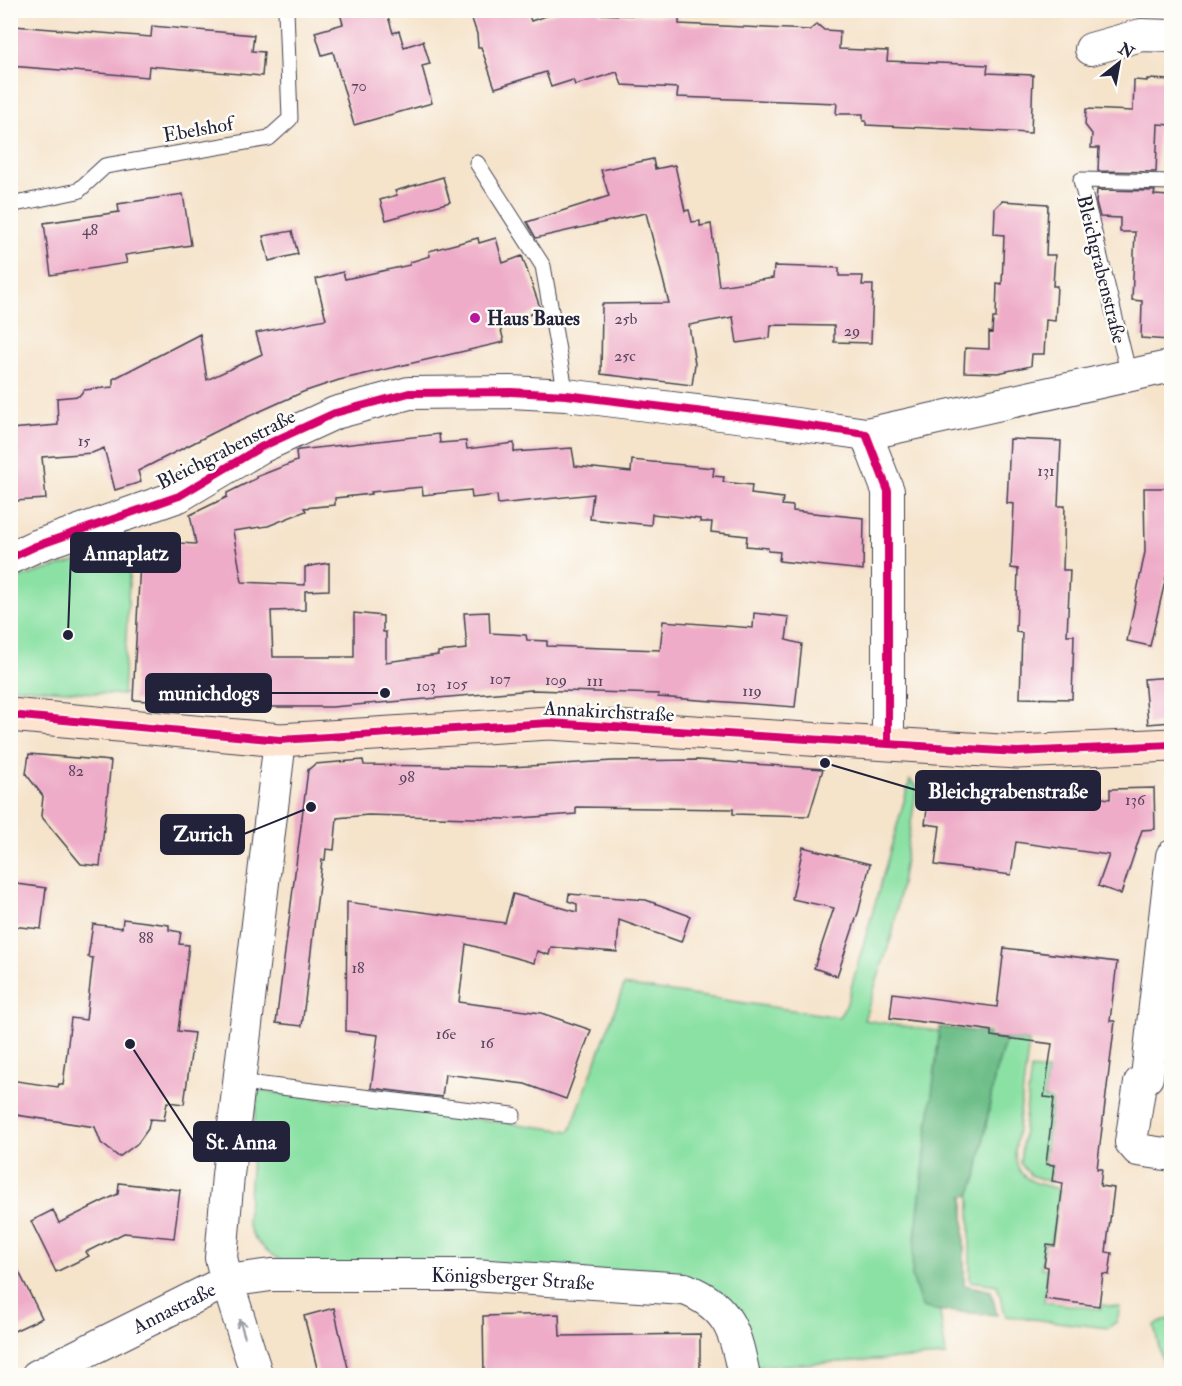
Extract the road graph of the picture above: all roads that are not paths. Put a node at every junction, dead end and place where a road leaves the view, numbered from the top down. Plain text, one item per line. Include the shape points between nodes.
1 (286, 10) edge
2 (1172, 36) edge
3 (1091, 50) dead end
4 (477, 163) dead end
5 (1172, 182) edge
6 (10, 205) edge
7 (1172, 366) edge
8 (1129, 375) junction
9 (566, 395) junction
10 (866, 434) junction
11 (10, 558) edge
12 (10, 716) edge
13 (280, 740) junction
14 (888, 743) junction
15 (1172, 745) edge
16 (1172, 856) edge
17 (1166, 960) edge
18 (1159, 1079) edge
19 (239, 1082) junction
20 (513, 1115) dead end
21 (1172, 1155) edge
22 (227, 1281) junction
23 (37, 1376) edge
24 (257, 1376) edge
25 (744, 1376) edge

1 - 6 lane, Ebelshof via 290,119 269,138 105,166 78,191
2 - 3 street via 1141,35
4 - 9 lane via 543,266
5 - 8 lane, Bleichgrabenstraße via 1081,180
7 - 8 street, Bleichgrabenstraße
8 - 10 street, Bleichgrabenstraße
9 - 10 street, Bleichgrabenstraße
9 - 11 street, Bleichgrabenstraße via 409,393 335,413 261,447 179,496
10 - 14 street via 888,491
12 - 13 street, Annakirchstraße
13 - 14 street, Annakirchstraße via 549,723
13 - 19 street, Annastraße
14 - 15 street, Annakirchstraße via 1017,752
16 - 17 street
17 - 18 street
18 - 21 street via 1140,1083 1131,1142 1138,1150
19 - 20 lane
19 - 22 street, Annastraße via 221,1258
22 - 23 street, Annastraße
24 -> 22 street
22 - 25 street, Königsberger Straße via 271,1275 473,1275 685,1289 702,1295 731,1324

